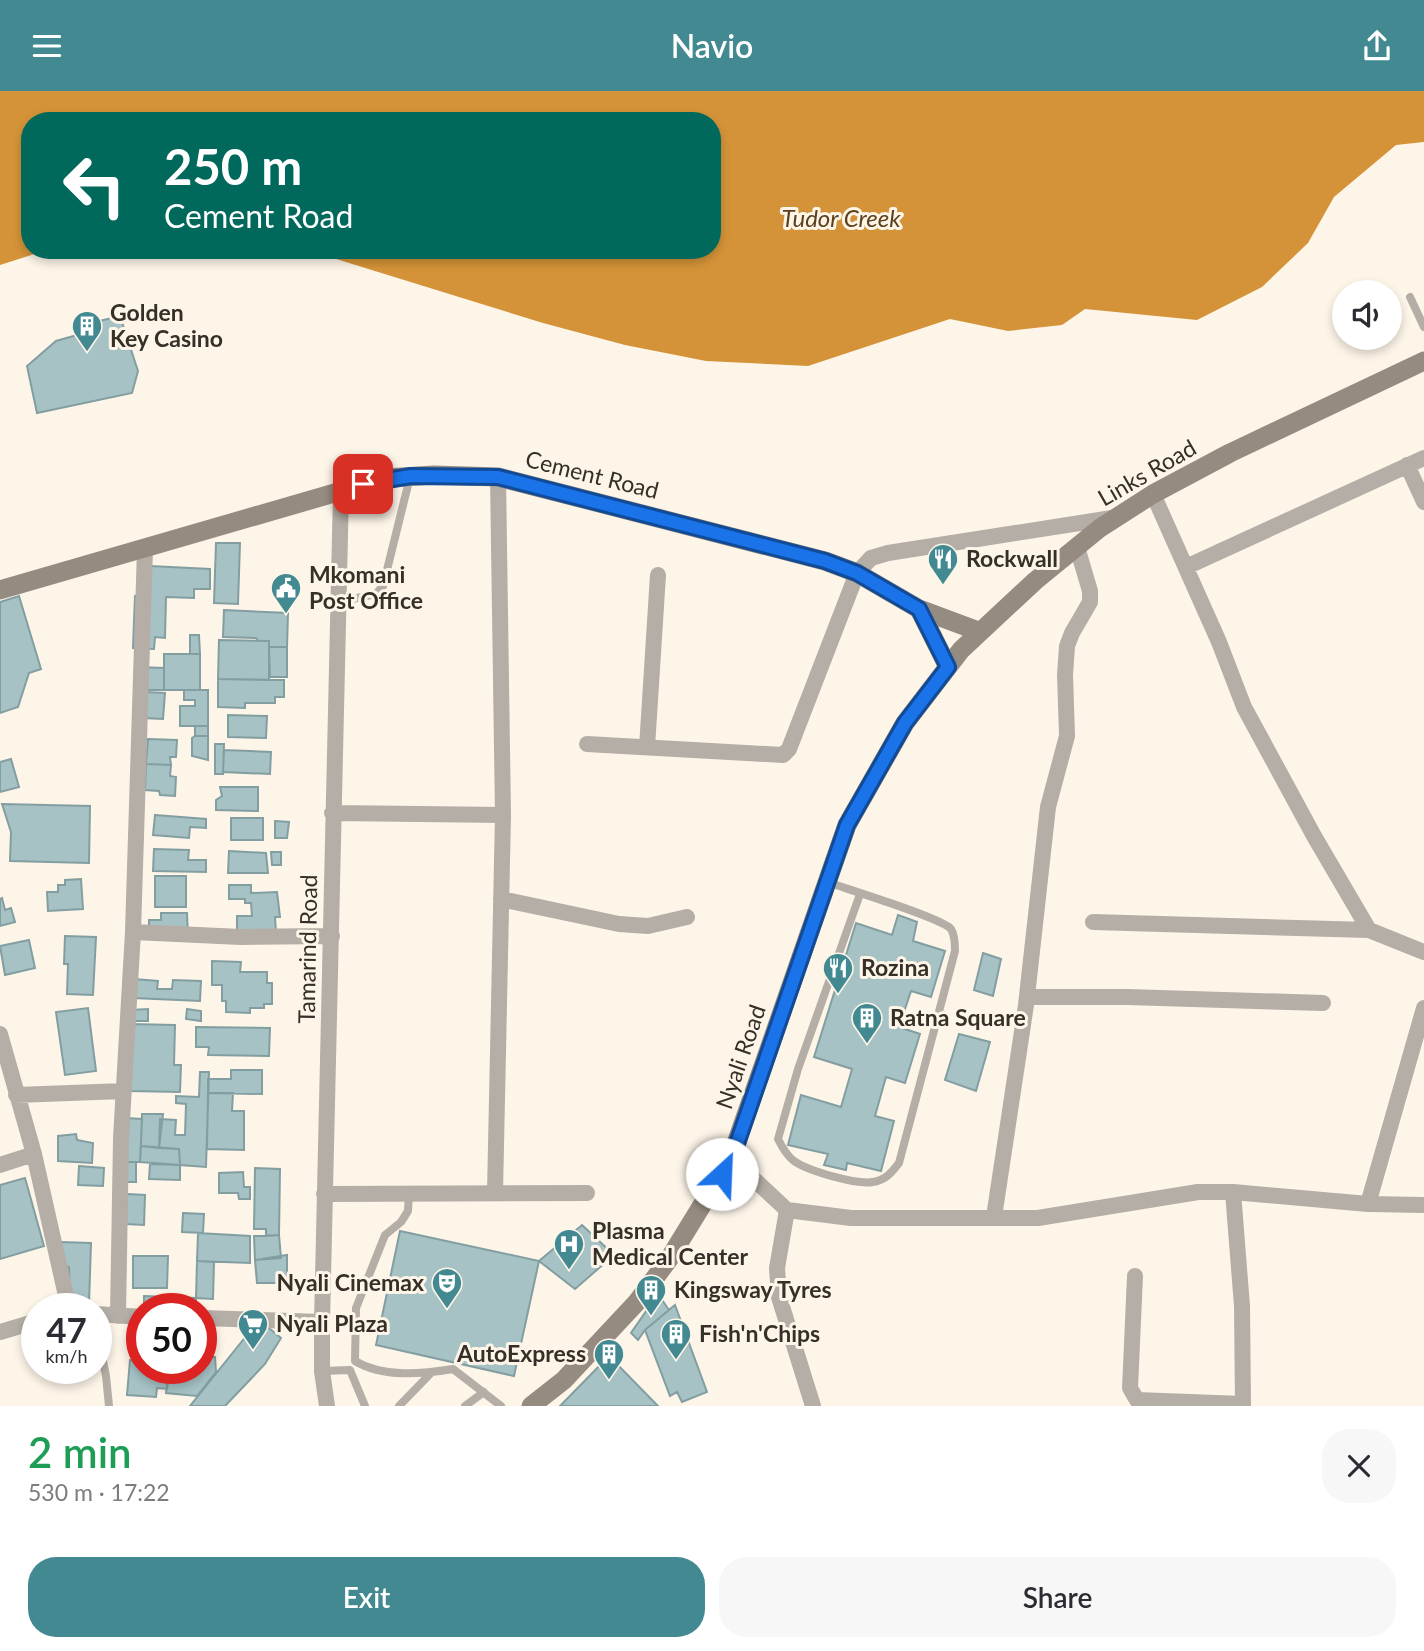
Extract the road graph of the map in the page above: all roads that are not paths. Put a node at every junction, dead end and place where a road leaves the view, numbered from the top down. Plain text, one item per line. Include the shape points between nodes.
1 (1410, 296) dead end
2 (1424, 327) edge
3 (1424, 362) edge
4 (1424, 458) edge
5 (1407, 465) junction
6 (411, 476) junction
7 (498, 477) junction
8 (341, 492) junction
9 (1153, 494) junction
10 (1424, 502) edge
11 (1117, 518) junction
12 (1077, 547) junction
13 (145, 549) junction
14 (1186, 567) junction
15 (857, 573) junction
16 (658, 575) dead end
17 (0, 590) edge
18 (338, 602) junction
19 (919, 609) junction
20 (978, 631) junction
21 (948, 667) junction
22 (934, 684) joint
23 (587, 744) dead end
24 (647, 747) junction
25 (332, 813) junction
26 (503, 815) junction
27 (827, 882) junction
28 (860, 894) junction
29 (501, 899) junction
30 (687, 917) dead end
31 (1093, 922) dead end
32 (1369, 930) junction
33 (133, 932) junction
34 (332, 936) junction
35 (1424, 952) edge
36 (1027, 997) junction
37 (1323, 1003) dead end
38 (1424, 1008) edge
39 (0, 1034) edge
40 (124, 1091) junction
41 (16, 1095) junction
42 (34, 1154) junction
43 (732, 1158) junction
44 (0, 1165) edge
45 (1233, 1192) junction
46 (409, 1193) junction
47 (495, 1193) junction
48 (587, 1193) dead end
49 (324, 1194) junction
50 (1368, 1204) junction
51 (1424, 1205) edge
52 (787, 1210) junction
53 (994, 1217) junction
54 (1135, 1276) dead end
55 (65, 1293) edge
56 (112, 1315) edge
57 (118, 1316) junction
58 (126, 1316) edge
59 (217, 1319) edge
60 (322, 1322) junction
61 (21, 1326) edge
62 (0, 1332) edge
63 (355, 1361) junction
64 (350, 1370) junction
65 (322, 1371) junction
66 (431, 1373) junction
67 (107, 1384) edge
68 (484, 1392) junction
69 (1243, 1405) edge
70 (109, 1406) edge
71 (327, 1406) edge
72 (365, 1406) edge
73 (399, 1406) edge
74 (465, 1406) edge
75 (501, 1406) edge
76 (531, 1406) edge
77 (813, 1406) edge

1 - 2 lane
3 - 9 main road, Links Road
4 - 5 street
5 - 10 street
5 - 14 street
6 - 7 main road, Cement Road
6 - 8 main road, Cement Road via 386,478
6 - 18 lane via 383,586 376,594
7 - 15 main road, Cement Road via 709,529
7 - 26 street
8 - 13 main road, Cement Road
8 - 18 street, Tamarind Road
9 - 11 main road, Links Road
9 - 14 street
11 - 12 main road, Links Road
11 - 15 street via 888,553 864,562
12 - 20 main road, Links Road
12 - 36 street via 1090,602 1068,646 1068,736 1048,807
13 - 17 main road, Cement Road
13 - 33 street
14 - 32 street via 1244,707
15 - 19 main road, Cement Road
15 - 24 street via 787,753 774,756
16 - 24 street
18 - 25 street, Tamarind Road
19 - 20 main road, Cement Road
19 - 21 main road
20 - 21 main road, Links Road
21 - 22 main road, Links Road
22 - 27 main road, Nyali Road via 905,723 847,825
23 - 24 street
25 - 26 street
25 - 34 street, Tamarind Road
26 - 29 street
27 - 28 lane
27 - 43 main road, Nyali Road
28 - 28 lane via 950,928 955,951 899,1163 888,1176 872,1183 831,1176 795,1161 779,1139 798,1069
29 - 30 street via 619,924 648,926
29 - 47 street
31 - 32 street
32 - 35 street
33 - 34 street
33 - 40 street
34 - 49 street, Tamarind Road
36 - 37 street
36 - 53 street
38 - 50 street
39 - 41 street
40 - 41 street
40 - 57 street
41 - 42 street
42 - 44 street
42 - 55 street
43 - 52 street
43 - 76 main road, Nyali Road via 637,1302 564,1380
45 - 50 street
45 - 53 street via 1198,1192 1038,1218
45 - 69 street via 1242,1305
46 - 47 street
46 - 49 street
46 - 63 lane via 408,1211 385,1235 356,1308
47 - 48 street
49 - 60 street, Tamarind Road
50 - 51 street
52 - 53 street via 851,1218
52 - 77 street via 777,1268 779,1297
54 - 69 street via 1130,1388 1137,1400
56 - 57 street
57 - 58 street
59 - 60 street
60 - 65 street, Tamarind Road
61 - 62 street
63 - 64 lane
63 - 66 lane via 372,1371
64 - 65 lane
64 - 72 lane
65 - 71 street, Tamarind Road
66 - 68 lane via 453,1369
66 - 73 lane
67 - 70 lane
68 - 74 lane
68 - 75 lane

